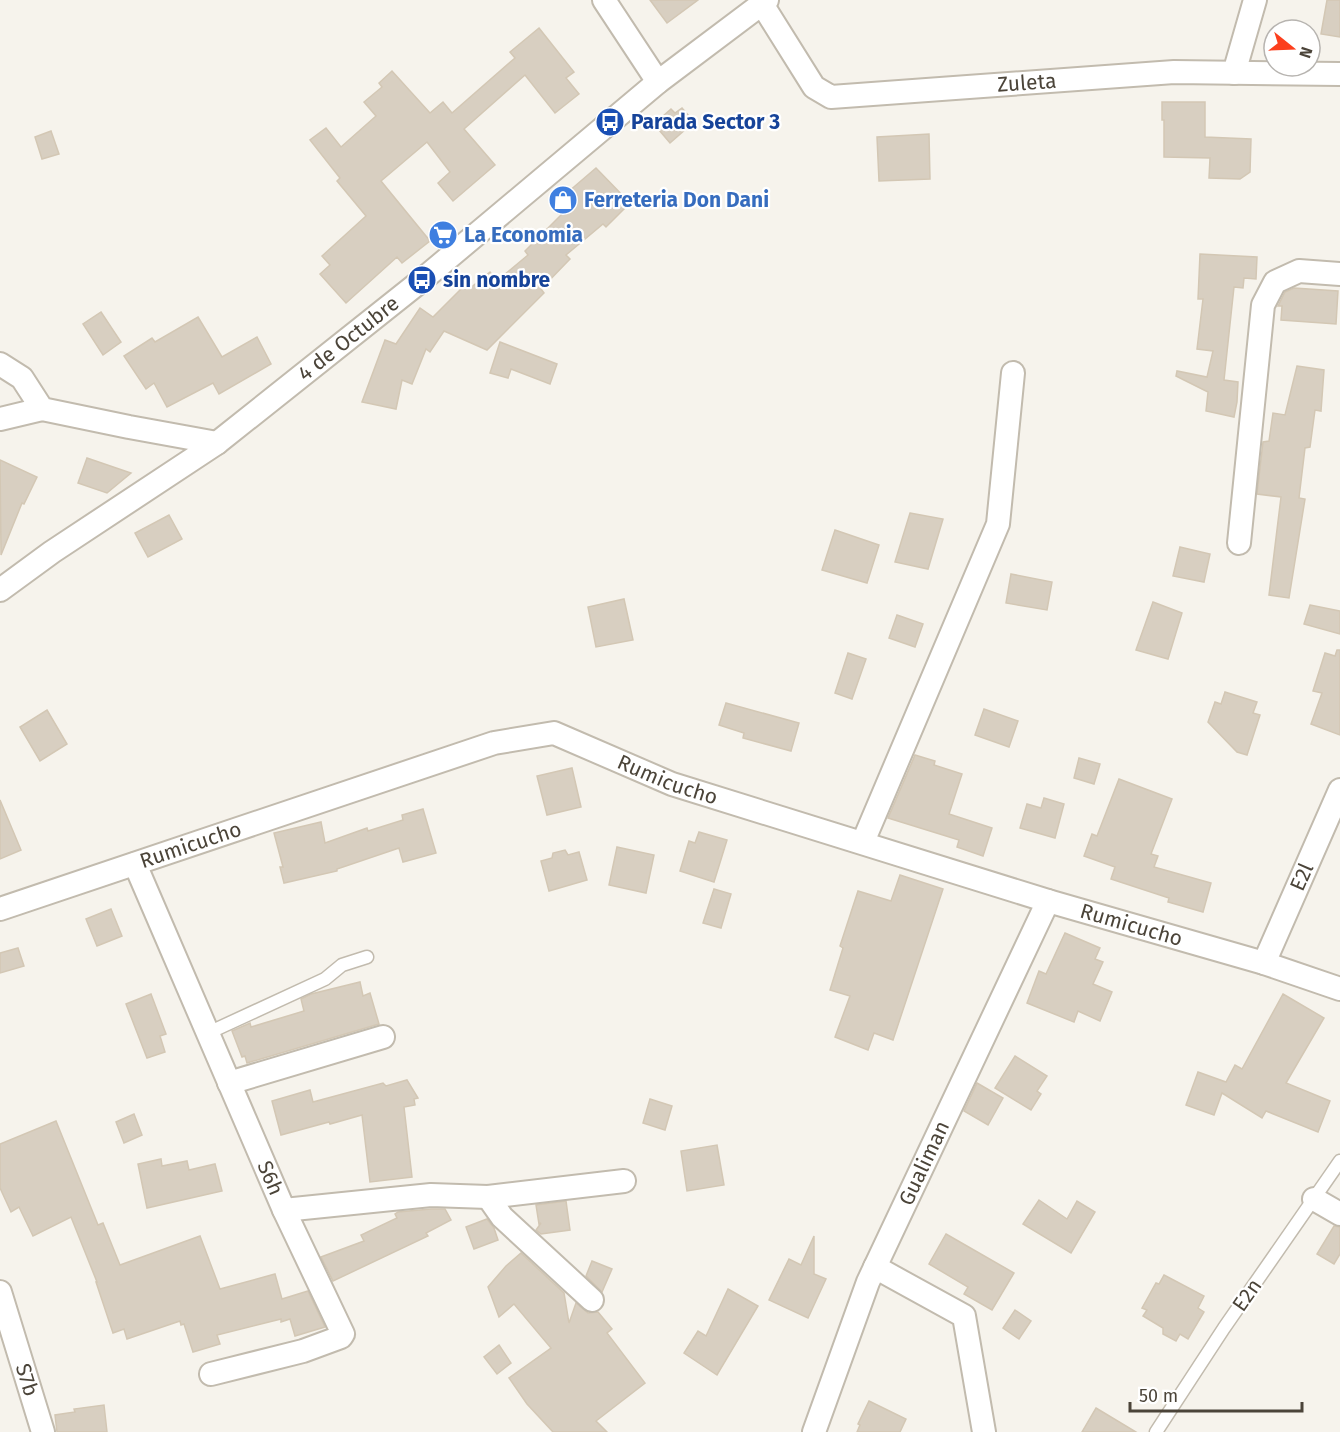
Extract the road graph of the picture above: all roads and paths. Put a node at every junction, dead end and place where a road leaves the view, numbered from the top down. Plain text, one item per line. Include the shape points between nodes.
1 (604, 0) edge
2 (1255, 0) edge
3 (764, 2) edge
4 (1234, 73) junction
5 (1340, 74) edge
6 (658, 82) junction
7 (1340, 274) edge
8 (0, 364) edge
9 (1013, 373) dead end
10 (42, 409) junction
11 (0, 419) edge
12 (217, 442) junction
13 (1239, 543) dead end
14 (0, 590) edge
15 (1340, 790) edge
16 (863, 842) junction
17 (135, 864) junction
18 (1048, 901) junction
19 (0, 909) edge
20 (367, 957) dead end
21 (1264, 963) junction
22 (1340, 989) edge
23 (208, 1033) junction
24 (383, 1036) dead end
25 (230, 1083) junction
26 (1340, 1161) edge
27 (624, 1181) dead end
28 (488, 1197) junction
29 (1314, 1199) junction
30 (284, 1209) junction
31 (1340, 1214) edge
32 (875, 1267) junction
33 (0, 1292) edge
34 (592, 1300) dead end
35 (211, 1374) dead end
36 (43, 1432) edge
37 (814, 1432) edge
38 (984, 1432) edge
39 (1156, 1432) edge

1 - 6 street
2 - 4 street
3 - 4 street, Zuleta via 814,87 831,97 1174,72
3 - 6 street, 4 de Octubre
4 - 5 street, Zuleta
6 - 12 street, 4 de Octubre via 422,280
7 - 13 street via 1299,271 1275,282 1263,305
8 - 10 street via 22,378
9 - 16 street via 999,524
10 - 11 street
10 - 12 street
12 - 14 street, 4 de Octubre
15 - 21 street, E2l
16 - 17 street, Rumicucho via 672,784 554,733 494,743
16 - 18 street, Rumicucho
17 - 19 street, Rumicucho
17 - 23 street, S6h
18 - 21 street, Rumicucho
18 - 32 street, Gualiman
20 - 23 lane via 342,965 325,979
21 - 22 street, Rumicucho
23 - 25 street, S6h
24 - 25 street
25 - 30 street, S6h
26 - 29 lane, E2n
27 - 28 street, S6h
28 - 30 street, S6h via 431,1195
28 - 34 street via 502,1217
29 - 31 street
29 - 39 lane, E2n
30 - 35 street via 343,1334 303,1351
32 - 37 street, Gualiman
32 - 38 street via 964,1316
33 - 36 street, S7b

